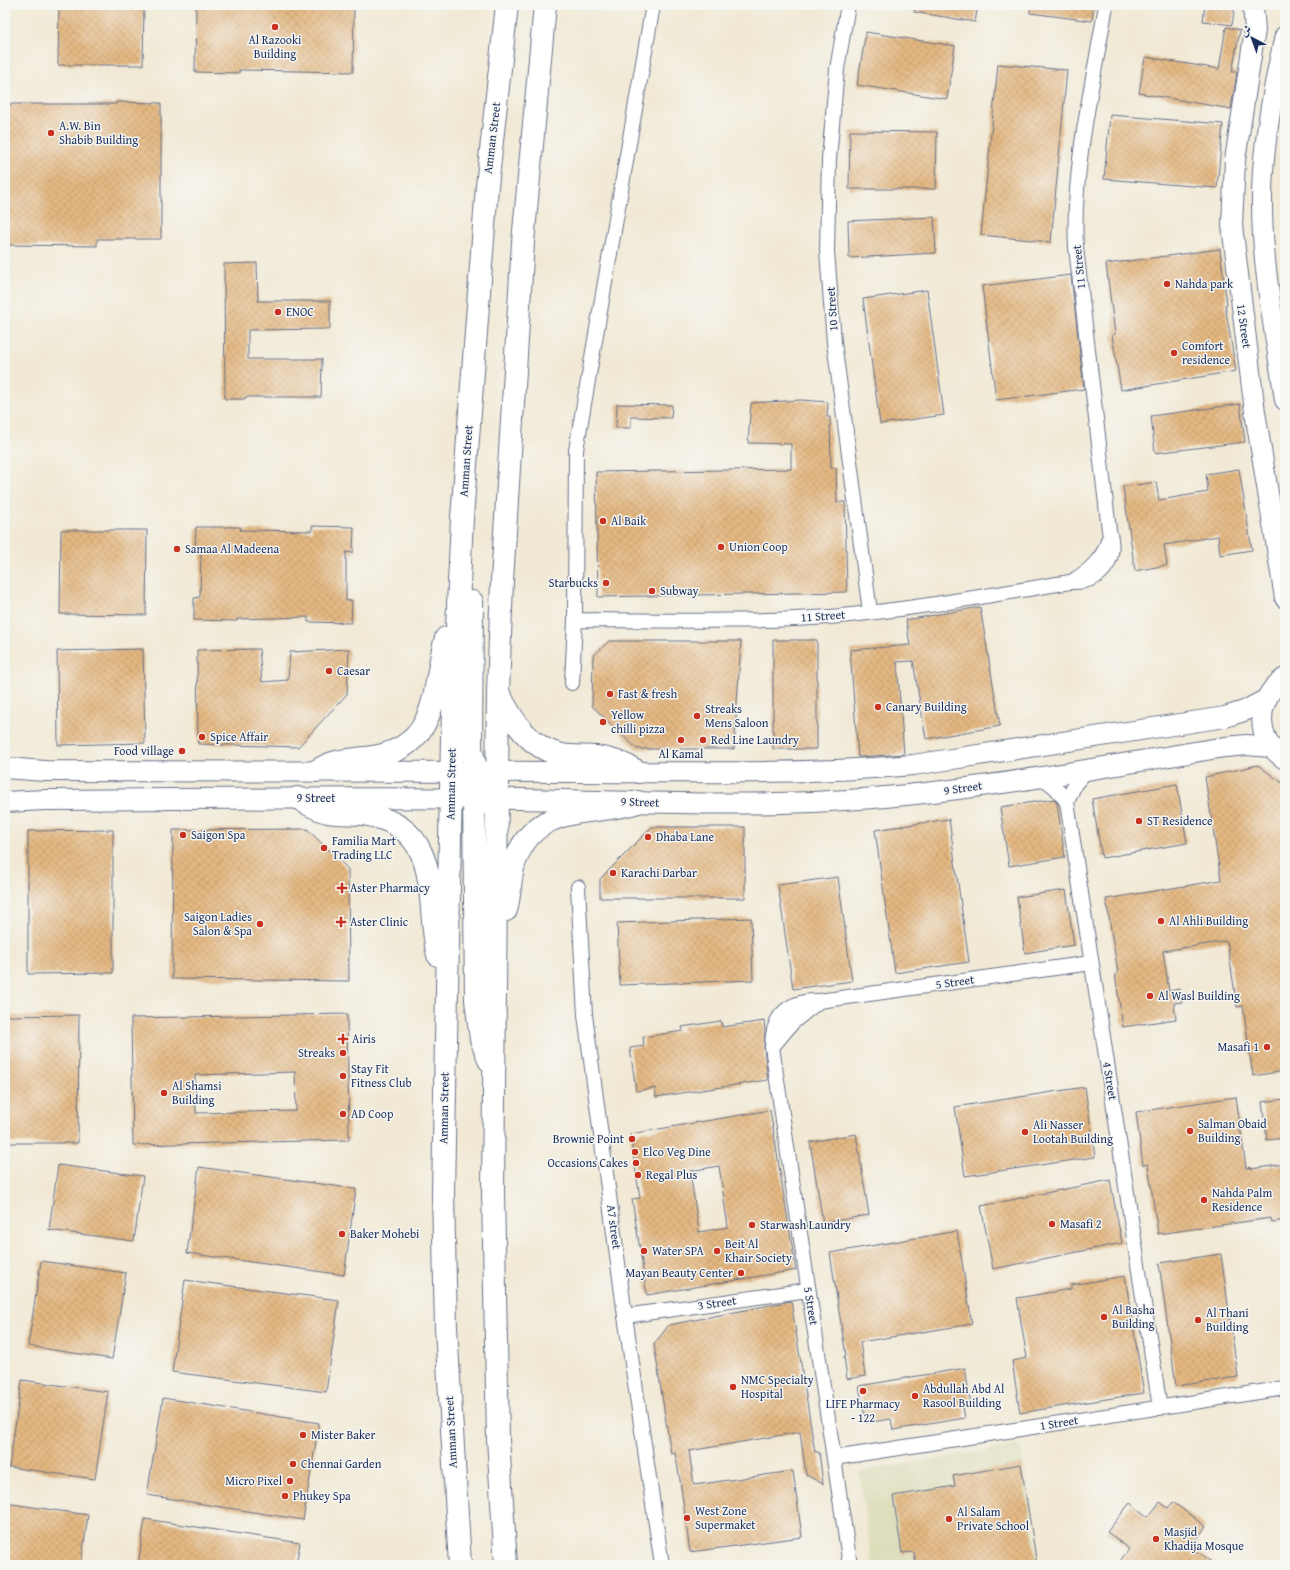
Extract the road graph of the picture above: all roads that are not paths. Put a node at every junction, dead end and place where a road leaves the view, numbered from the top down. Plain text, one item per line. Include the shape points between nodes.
1 (507, 5) edge
2 (545, 5) edge
3 (653, 5) edge
4 (848, 5) edge
5 (1106, 5) edge
6 (1253, 5) edge
7 (1285, 36) edge
8 (1285, 400) edge
9 (462, 518) junction
10 (1285, 598) edge
11 (870, 612) junction
12 (456, 613) junction
13 (575, 620) junction
14 (1285, 662) edge
15 (1281, 680) edge
16 (572, 683) dead end
17 (498, 692) junction
18 (1265, 700) junction
19 (1278, 753) edge
20 (5, 768) edge
21 (1088, 769) junction
22 (316, 771) junction
23 (451, 772) junction
24 (487, 772) junction
25 (639, 772) junction
26 (1042, 777) junction
27 (298, 798) junction
28 (451, 799) junction
29 (474, 799) junction
30 (497, 799) junction
31 (5, 802) edge
32 (638, 802) junction
33 (1067, 802) junction
34 (578, 887) dead end
35 (496, 935) junction
36 (1091, 962) junction
37 (447, 982) junction
38 (495, 1074) junction
39 (808, 1290) junction
40 (625, 1316) junction
41 (1285, 1388) edge
42 (1160, 1408) junction
43 (834, 1458) junction
44 (460, 1565) edge
45 (506, 1565) edge
46 (662, 1565) edge
47 (850, 1565) edge

1 - 9 main road, Amman Street via 487,186
2 - 17 main road via 523,242 502,581
3 - 13 street via 574,462
4 - 11 street, 10 Street via 837,69 829,159 828,251 834,342
5 - 11 street, 11 Street via 1079,166 1075,221 1112,541 1108,563 1102,572 1082,582
6 - 10 street, 12 Street via 1255,30 1235,160 1232,225 1255,412
7 - 8 street via 1264,161 1262,203 1264,246
9 - 12 main road, Amman Street
9 - 24 main road via 472,572 471,754
11 - 13 street, 11 Street via 830,617 747,620
12 - 22 main road via 442,650 432,708 415,736 388,753 336,761
12 - 23 main road, Amman Street
13 - 16 street
14 - 15 street
15 - 18 street
17 - 24 main road
17 - 25 main road via 520,728 544,749 562,755 606,759
18 - 19 street via 1261,716 1263,732
18 - 25 street via 1225,717 913,765 755,772
19 - 21 street, 9 Street via 1247,745
20 - 22 street via 45,771
21 - 26 street, 9 Street
21 - 33 street via 1075,784
22 - 23 street
23 - 24 street
23 - 28 main road, Amman Street
23 - 29 main road via 465,779
24 - 25 street
24 - 30 main road
26 - 32 street, 9 Street via 944,791 831,801 713,805
26 - 33 street via 1056,788
27 - 28 street, 9 Street
27 - 31 street, 9 Street
27 - 37 main road via 328,812 360,814 386,820 399,826 410,836 423,855 428,868 433,930
28 - 29 street, 9 Street
28 - 37 main road, Amman Street
29 - 30 street, 9 Street
29 - 38 main road via 477,1007 482,1039
30 - 32 street, 9 Street
30 - 35 main road
32 - 35 main road via 623,807 569,813 540,826 522,846 515,860 509,902
33 - 36 street, 4 Street
34 - 40 street, A7 street via 583,1000
35 - 38 main road
36 - 39 street, 5 Street via 819,1001 806,1000 794,1004 783,1012 776,1022 772,1047
36 - 42 street, 4 Street
37 - 44 main road, Amman Street via 443,1193 446,1320
38 - 45 main road via 492,1192 494,1321
39 - 40 street, 3 Street
39 - 43 street, 5 Street
40 - 46 street, A7 street
41 - 42 street, 1 Street
42 - 43 street, 1 Street
43 - 47 street, 5 Street

